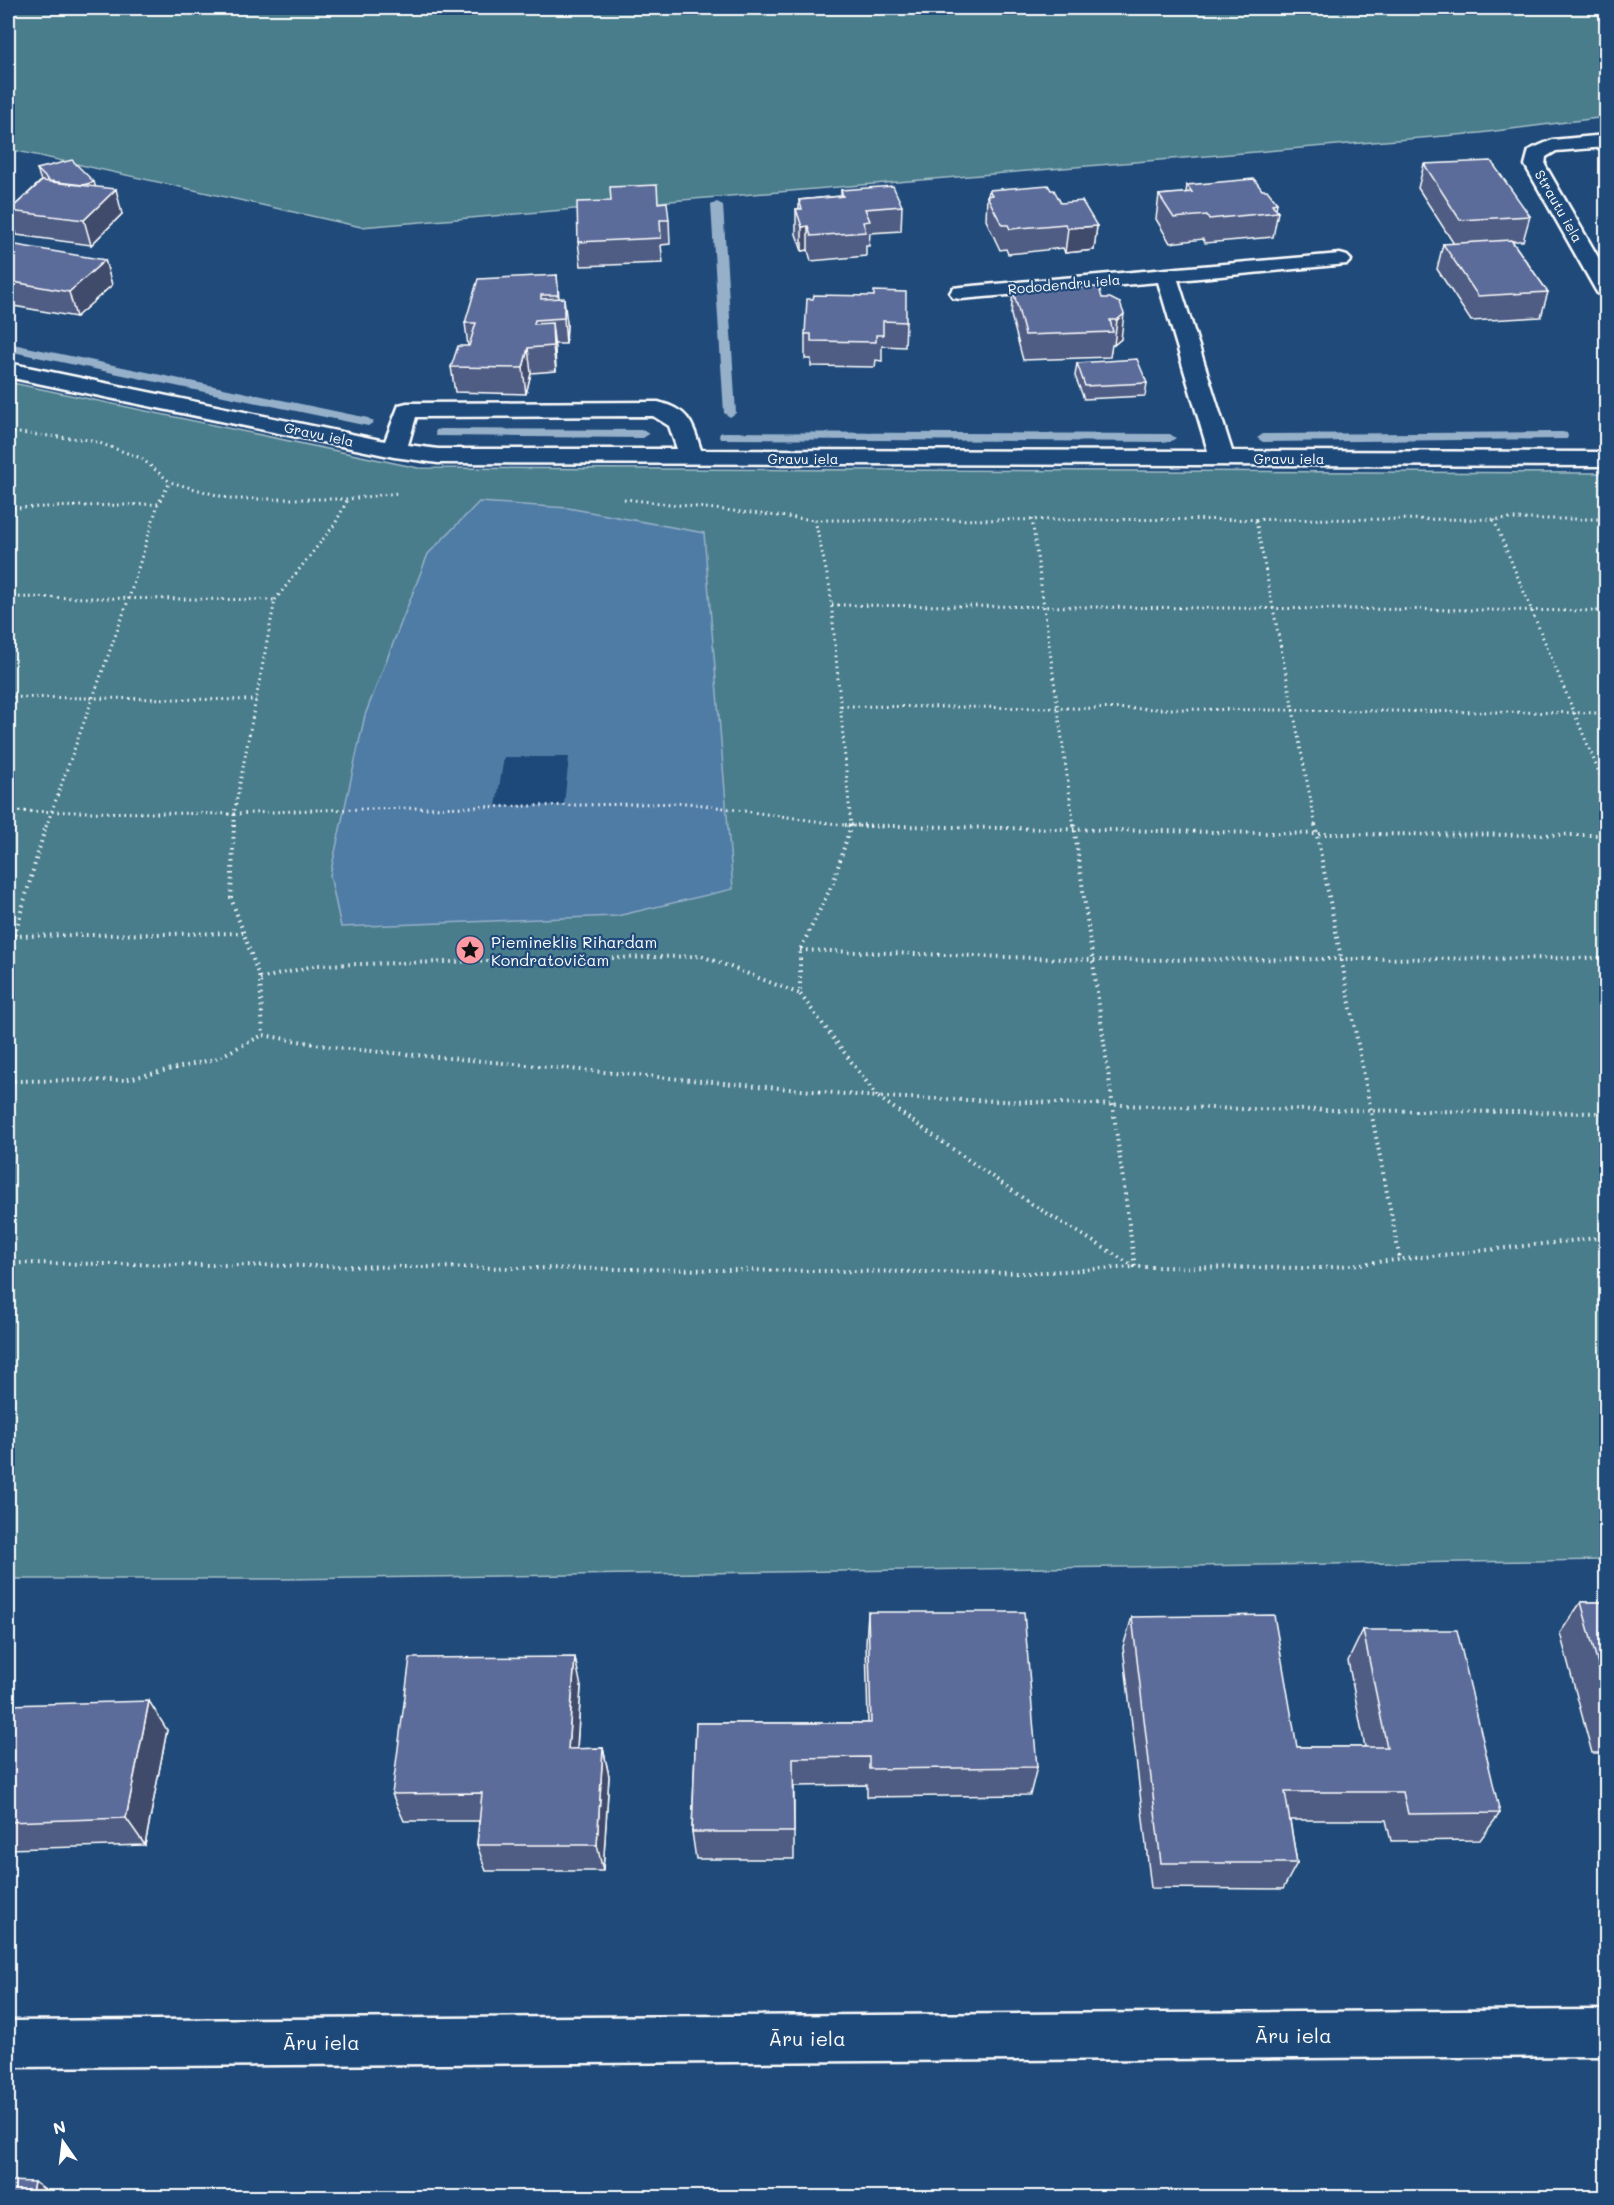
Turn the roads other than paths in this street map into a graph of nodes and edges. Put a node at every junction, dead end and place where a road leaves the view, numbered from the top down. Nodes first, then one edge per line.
1 (1606, 141) edge
2 (1340, 260) dead end
3 (1166, 275) junction
4 (1606, 289) edge
5 (961, 293) dead end
6 (8, 370) edge
7 (394, 450) junction
8 (691, 457) junction
9 (1222, 458) junction
10 (1606, 459) edge
11 (1606, 2033) edge
12 (8, 2044) edge

1 - 4 street, Strautu iela
2 - 3 street, Rododendru iela
3 - 5 street, Rododendru iela
3 - 9 street
6 - 7 street, Gravu iela
7 - 8 street, Gravu iela
7 - 8 street
8 - 9 street, Gravu iela
9 - 10 street, Gravu iela
11 - 12 street, Āru iela

